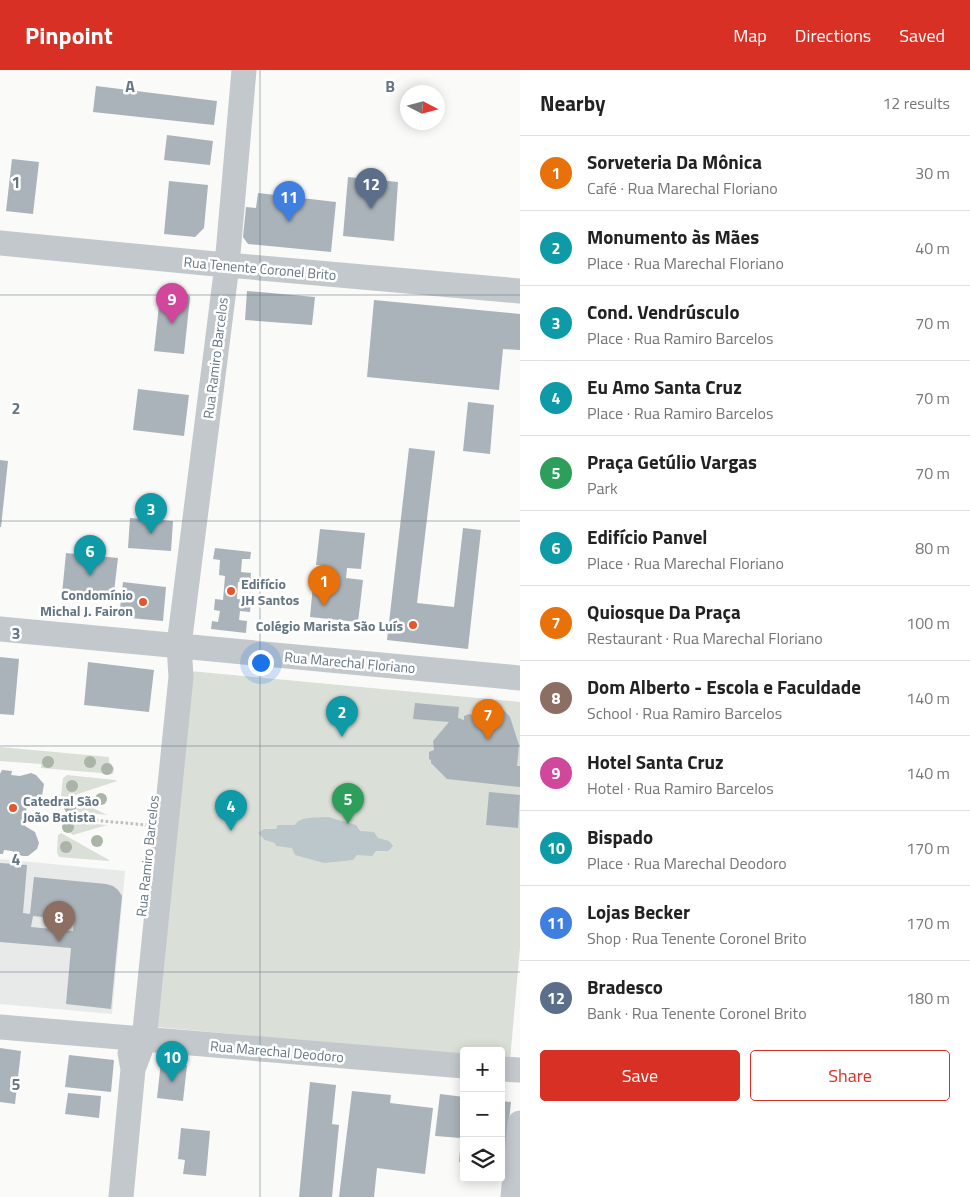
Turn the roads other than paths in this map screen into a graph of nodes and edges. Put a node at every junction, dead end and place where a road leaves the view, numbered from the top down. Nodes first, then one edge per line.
1 (244, 70) edge
2 (0, 243) edge
3 (227, 265) junction
4 (520, 291) edge
5 (0, 629) edge
6 (179, 645) junction
7 (520, 678) edge
8 (0, 1027) edge
9 (136, 1039) junction
10 (460, 1066) edge
11 (505, 1069) edge
12 (520, 1070) edge
13 (519, 1136) edge
14 (121, 1197) edge
15 (512, 1197) edge

1 - 3 street, Rua Ramiro Barcelos
2 - 3 street, Rua Tenente Coronel Brito
3 - 4 street, Rua Tenente Coronel Brito
3 - 6 street, Rua Ramiro Barcelos
5 - 6 street, Rua Marechal Floriano
6 - 7 street, Rua Marechal Floriano
6 - 9 street, Rua Ramiro Barcelos
6 - 9 street, Rua Ramiro Barcelos
8 - 9 street, Rua Marechal Deodoro
9 - 10 street, Rua Marechal Deodoro
9 - 14 street, Rua Ramiro Barcelos
11 - 12 street
13 - 15 street

